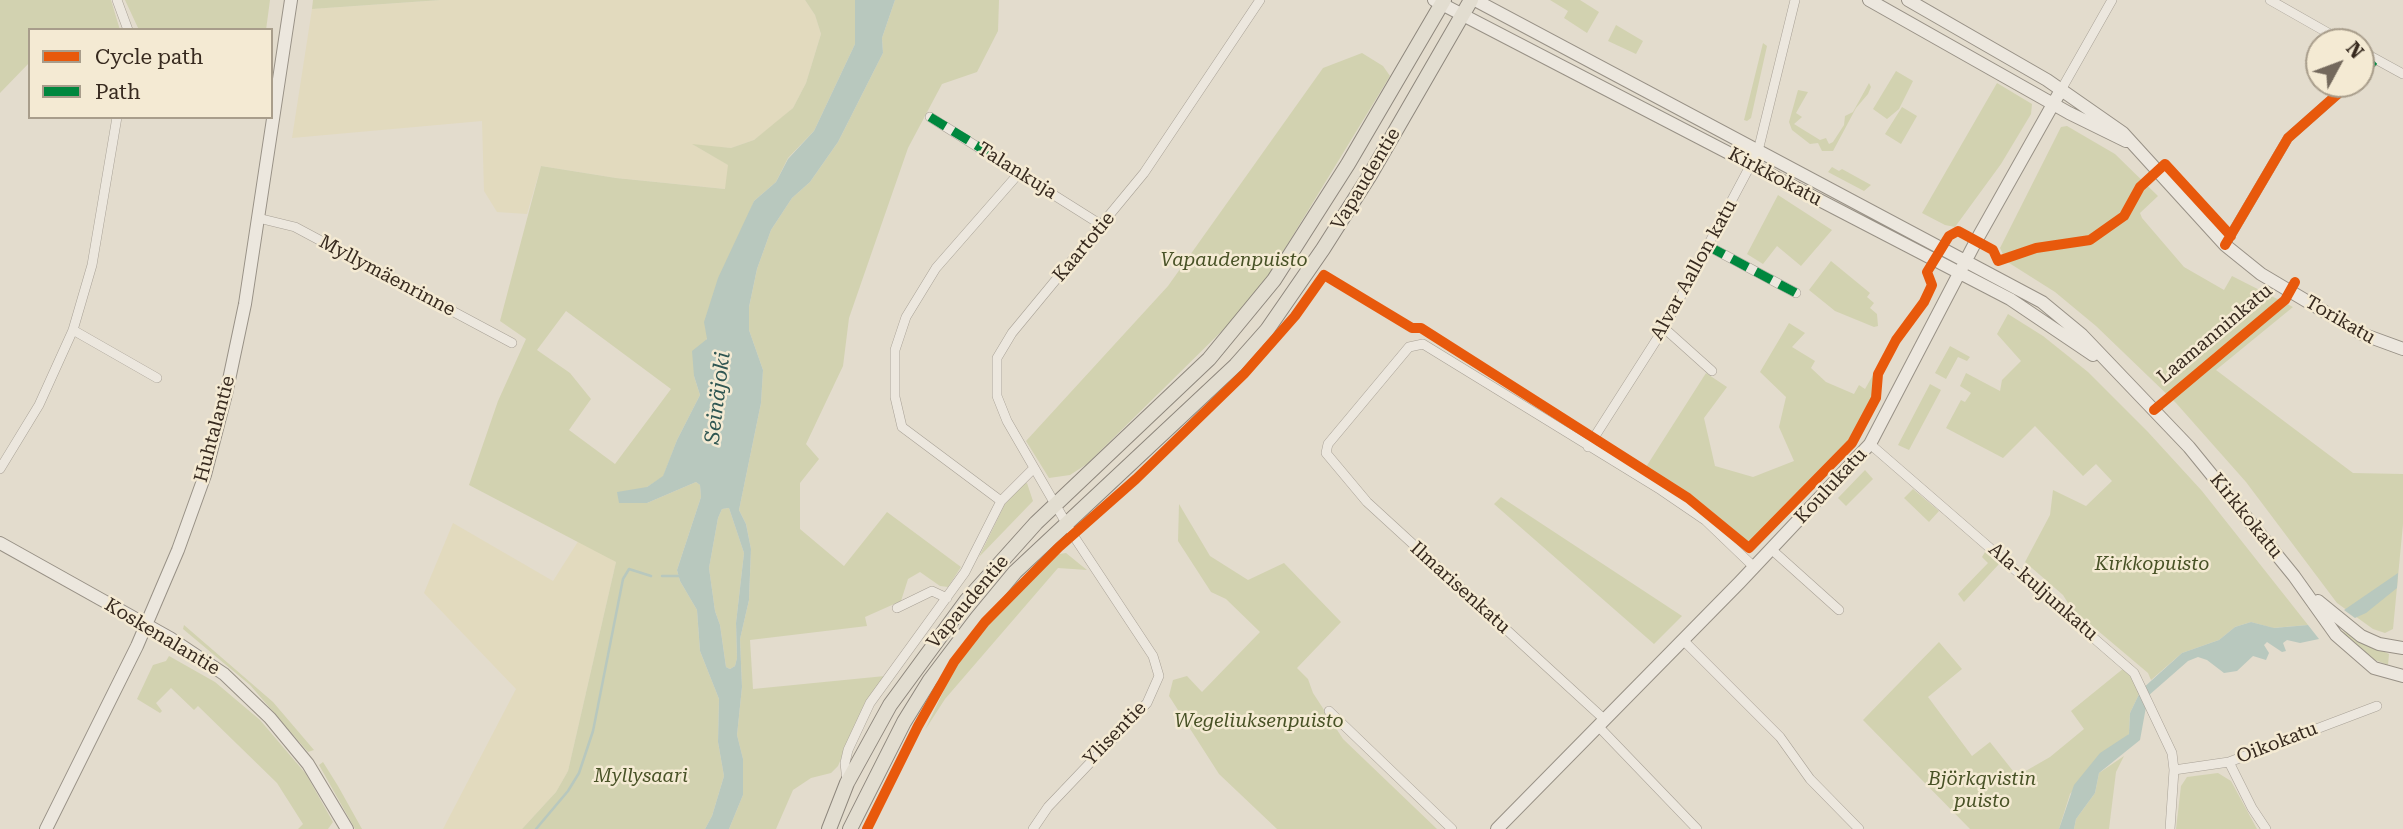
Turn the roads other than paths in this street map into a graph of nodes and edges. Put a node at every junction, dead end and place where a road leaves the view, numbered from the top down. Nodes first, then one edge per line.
1 (117, 0) edge
2 (291, 0) edge
3 (1260, 0) edge
4 (1473, 0) edge
5 (1795, 0) edge
6 (1869, 0) edge
7 (1908, 0) edge
8 (2112, 0) edge
9 (1440, 1) edge
10 (2276, 2) edge
11 (1462, 15) junction
12 (127, 28) edge
13 (2320, 28) edge
14 (2376, 60) edge
15 (276, 64) edge
16 (2403, 74) edge
17 (273, 90) edge
18 (2061, 90) junction
19 (2332, 98) edge
20 (2054, 103) junction
21 (930, 117) dead end
22 (117, 119) edge
23 (270, 119) edge
24 (2128, 141) junction
25 (1758, 151) junction
26 (1752, 164) junction
27 (1020, 172) junction
28 (258, 218) junction
29 (1103, 226) junction
30 (2225, 244) junction
31 (1708, 246) junction
32 (1966, 261) junction
33 (1958, 275) junction
34 (1796, 293) dead end
35 (1664, 328) junction
36 (73, 330) junction
37 (512, 343) dead end
38 (2403, 349) edge
39 (2109, 366) junction
40 (1712, 371) dead end
41 (157, 378) dead end
42 (1870, 444) junction
43 (1588, 447) junction
44 (1034, 468) junction
45 (0, 469) edge
46 (1001, 501) junction
47 (1056, 504) junction
48 (1067, 525) junction
49 (0, 543) edge
50 (1771, 549) junction
51 (1754, 567) junction
52 (2294, 576) junction
53 (947, 598) junction
54 (897, 608) dead end
55 (1839, 610) dead end
56 (146, 625) junction
57 (1682, 640) junction
58 (2403, 648) edge
59 (2403, 676) edge
60 (2377, 706) dead end
61 (1329, 711) dead end
62 (1602, 723) junction
63 (2229, 762) junction
64 (2174, 770) junction
65 (847, 783) junction
66 (46, 829) edge
67 (347, 829) edge
68 (829, 829) edge
69 (850, 829) edge
70 (1033, 829) edge
71 (1452, 829) edge
72 (1497, 829) edge
73 (1696, 829) edge
74 (1859, 829) edge
75 (2170, 829) edge
76 (2266, 829) edge

1 - 12 street
2 - 15 main road, Huhtalantie
3 - 29 street, Kaartotie
4 - 11 main road, Vapaudentie
4 - 25 main road, Kirkkokatu
5 - 25 street, Alvar Aallon katu
6 - 20 main road, Torikatu
7 - 18 main road, Torikatu
8 - 18 street, Koulukatu
9 - 11 main road, Kirkkokatu
9 - 47 main road, Vapaudentie
10 - 13 street
11 - 26 main road, Kirkkokatu
11 - 48 main road, Vapaudentie
14 - 16 street
15 - 17 main road, Huhtalantie
18 - 20 main road, Koulukatu
18 - 24 main road, Torikatu
19 - 30 street
20 - 24 main road, Torikatu
20 - 32 main road, Koulukatu
21 - 27 street, Talankuja
22 - 36 street
23 - 28 main road, Huhtalantie
24 - 30 main road, Torikatu
25 - 26 street, Alvar Aallon katu
25 - 32 main road, Kirkkokatu
26 - 31 street, Alvar Aallon katu
26 - 33 main road, Kirkkokatu
27 - 29 street, Talankuja
27 - 46 street
28 - 37 street, Myllymäenrinne
28 - 56 main road, Huhtalantie
29 - 44 street, Kaartotie
30 - 38 main road, Torikatu
31 - 34 street
31 - 35 street, Alvar Aallon katu
32 - 33 main road, Koulukatu
32 - 39 main road, Kirkkokatu
33 - 39 main road, Kirkkokatu
33 - 42 main road, Koulukatu
35 - 40 street
35 - 43 street, Alvar Aallon katu
36 - 41 street
36 - 45 street
39 - 52 main road, Kirkkokatu
42 - 50 main road, Koulukatu
42 - 64 street, Ala-kuljunkatu
43 - 51 street
43 - 62 street, Ilmarisenkatu
44 - 46 street
44 - 47 street, Kaartotie
46 - 53 street
47 - 48 street, Ylisentie
47 - 65 main road, Vapaudentie
48 - 69 main road, Vapaudentie
48 - 70 street, Ylisentie
49 - 56 main road, Koskenalantie
50 - 51 main road, Koulukatu
50 - 55 street
51 - 57 main road, Koulukatu
52 - 58 main road, Kirkkokatu
52 - 59 main road, Kirkkokatu
53 - 54 street
53 - 65 street
56 - 66 main road, Huhtalantie
56 - 67 main road, Koskenalantie
57 - 62 main road, Koulukatu
57 - 74 street
60 - 63 street, Oikokatu
61 - 71 street
62 - 72 main road, Koulukatu
62 - 73 street, Ilmarisenkatu
63 - 64 street, Oikokatu
63 - 76 street
64 - 75 street, Ala-kuljunkatu
65 - 68 main road, Vapaudentie

